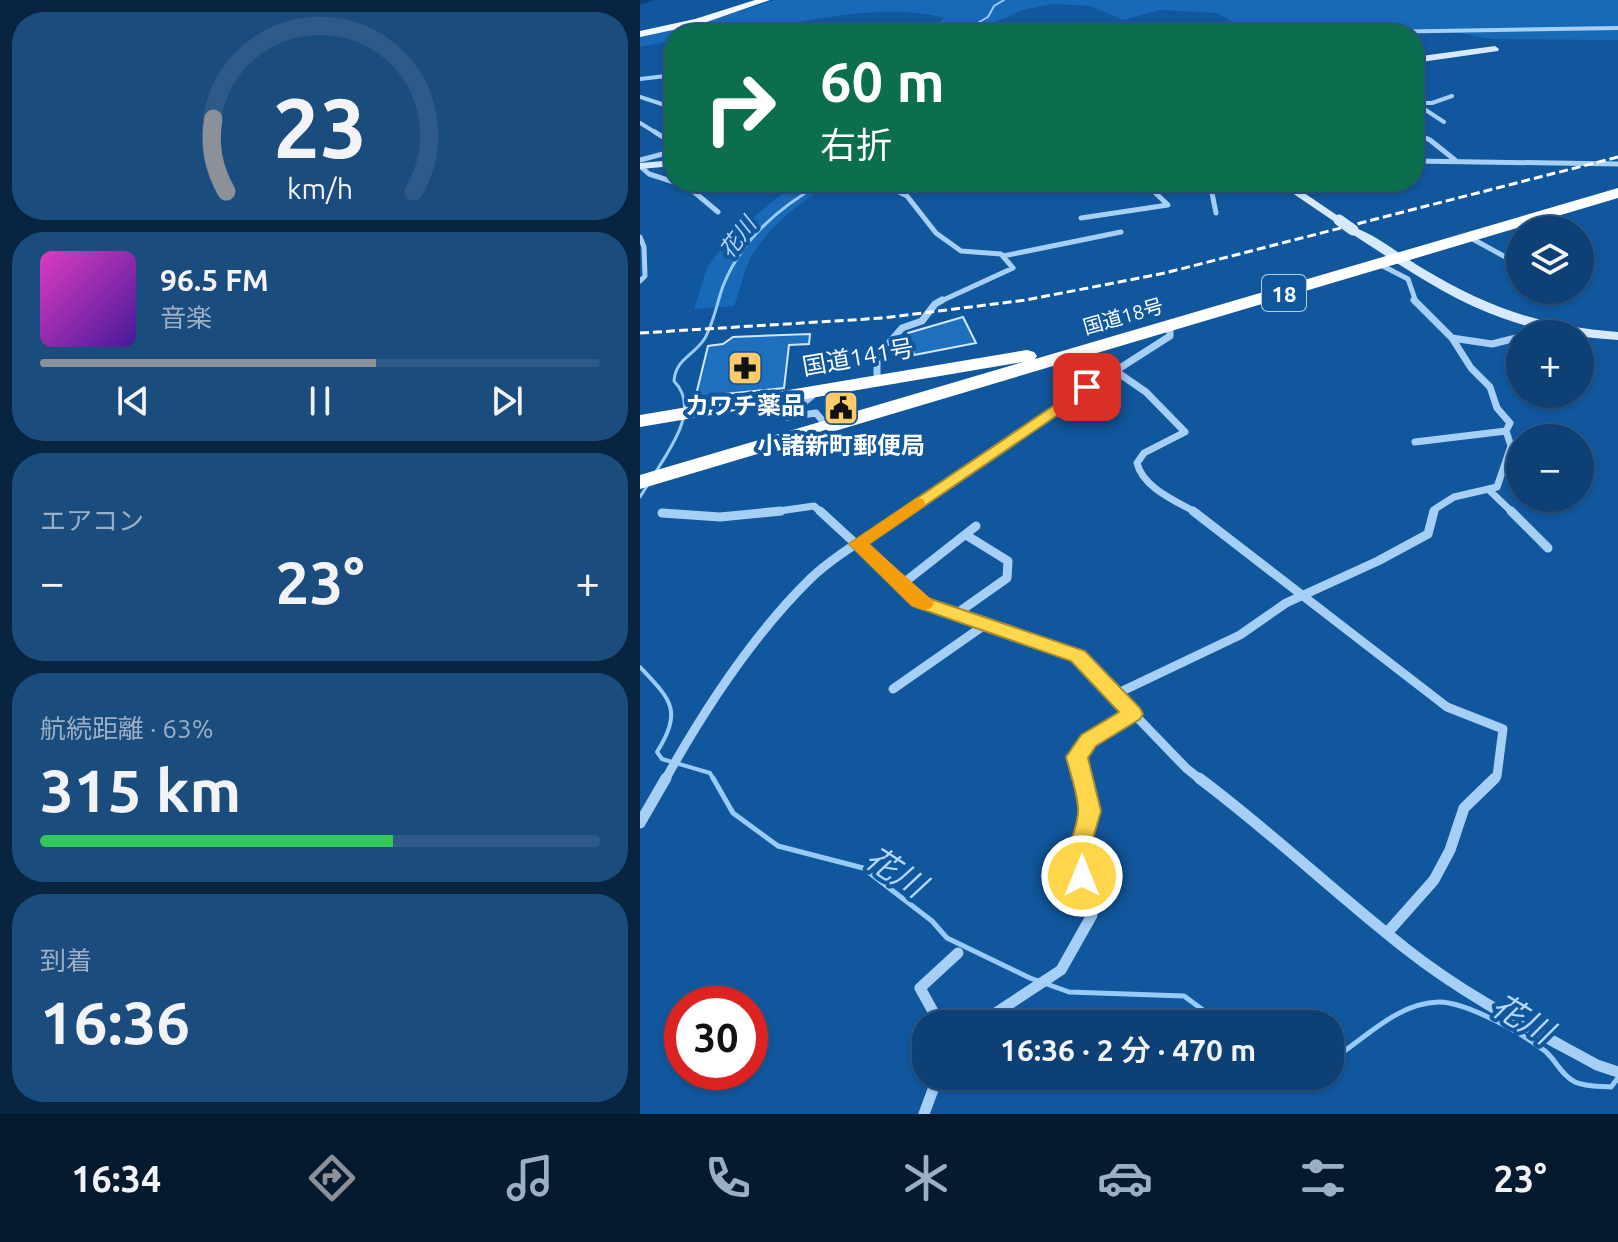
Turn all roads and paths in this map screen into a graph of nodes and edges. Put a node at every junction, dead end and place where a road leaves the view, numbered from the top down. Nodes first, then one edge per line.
1 (765, 0) edge
2 (688, 24) edge
3 (1618, 28) edge
4 (664, 29) edge
5 (1424, 31) edge
6 (640, 34) edge
7 (1495, 49) dead end
8 (1424, 59) edge
9 (664, 76) edge
10 (658, 77) junction
11 (640, 79) edge
12 (664, 79) edge
13 (1452, 96) dead end
14 (640, 97) edge
15 (1424, 103) edge
16 (664, 105) edge
17 (1424, 109) edge
18 (1444, 122) dead end
19 (640, 123) edge
20 (664, 135) edge
21 (1424, 137) edge
22 (664, 155) edge
23 (1455, 160) junction
24 (1424, 161) edge
25 (641, 163) edge
26 (664, 163) edge
27 (1618, 164) edge
28 (664, 179) edge
29 (694, 192) edge
30 (899, 192) edge
31 (1154, 192) edge
32 (1212, 192) edge
33 (1296, 192) edge
34 (1613, 197) edge
35 (718, 212) dead end
36 (1216, 213) dead end
37 (1081, 218) dead end
38 (1121, 232) dead end
39 (640, 237) edge
40 (1469, 237) junction
41 (1003, 256) junction
42 (1506, 257) edge
43 (1388, 261) junction
44 (640, 281) edge
45 (1508, 320) edge
46 (1170, 327) junction
47 (1594, 334) edge
48 (1618, 336) edge
49 (1452, 338) junction
50 (1506, 340) edge
51 (1022, 364) junction
52 (1114, 370) junction
53 (877, 380) junction
54 (818, 390) junction
55 (640, 421) edge
56 (1510, 424) edge
57 (828, 428) junction
58 (1506, 431) edge
59 (1415, 442) dead end
60 (1506, 461) edge
61 (640, 482) edge
62 (1489, 490) junction
63 (662, 513) dead end
64 (976, 526) dead end
65 (966, 535) junction
66 (858, 544) junction
67 (1548, 548) dead end
68 (901, 585) junction
69 (1303, 594) junction
70 (956, 614) junction
71 (986, 624) junction
72 (893, 689) dead end
73 (1116, 694) junction
74 (1132, 714) junction
75 (640, 823) edge
76 (1387, 933) junction
77 (958, 953) dead end
78 (932, 1010) edge
79 (1000, 1010) edge
80 (1618, 1072) edge
81 (933, 1090) edge
82 (924, 1114) edge

1 - 2 main road
3 - 5 street
4 - 6 main road
7 - 8 street
9 - 10 street
10 - 11 street
10 - 12 street
13 - 15 street
14 - 16 street
17 - 18 street
19 - 20 street
21 - 23 street
22 - 25 street
23 - 24 street
23 - 27 street
25 - 26 street
25 - 28 street
29 - 35 street
30 - 41 street
31 - 37 street
32 - 36 street
33 - 43 street, bridge
34 - 40 highway, 国道18号 / 18
38 - 41 street
39 - 44 street
40 - 42 street
40 - 43 highway, 国道18号 / 18
41 - 53 street
43 - 45 street
43 - 46 highway, 国道18号 / 18
43 - 49 street
46 - 51 highway, 国道18号 / 18
46 - 52 street
47 - 48 street
49 - 50 street
49 - 56 street
51 - 53 highway, 国道141号
51 - 57 highway, 国道18号 / 18
52 - 66 street
52 - 69 street
53 - 54 highway, 国道141号
54 - 55 highway, 国道141号
54 - 57 street
57 - 61 highway, 国道18号 / 18
58 - 59 street
60 - 62 street
62 - 67 street
62 - 69 street
63 - 66 street
64 - 65 street
65 - 68 street
65 - 70 street
66 - 68 street
66 - 75 street
68 - 70 street
69 - 73 street
69 - 76 street
70 - 71 street
71 - 72 street
71 - 73 street
73 - 74 street
74 - 76 street
74 - 79 street
76 - 80 street
77 - 78 street
81 - 82 street

